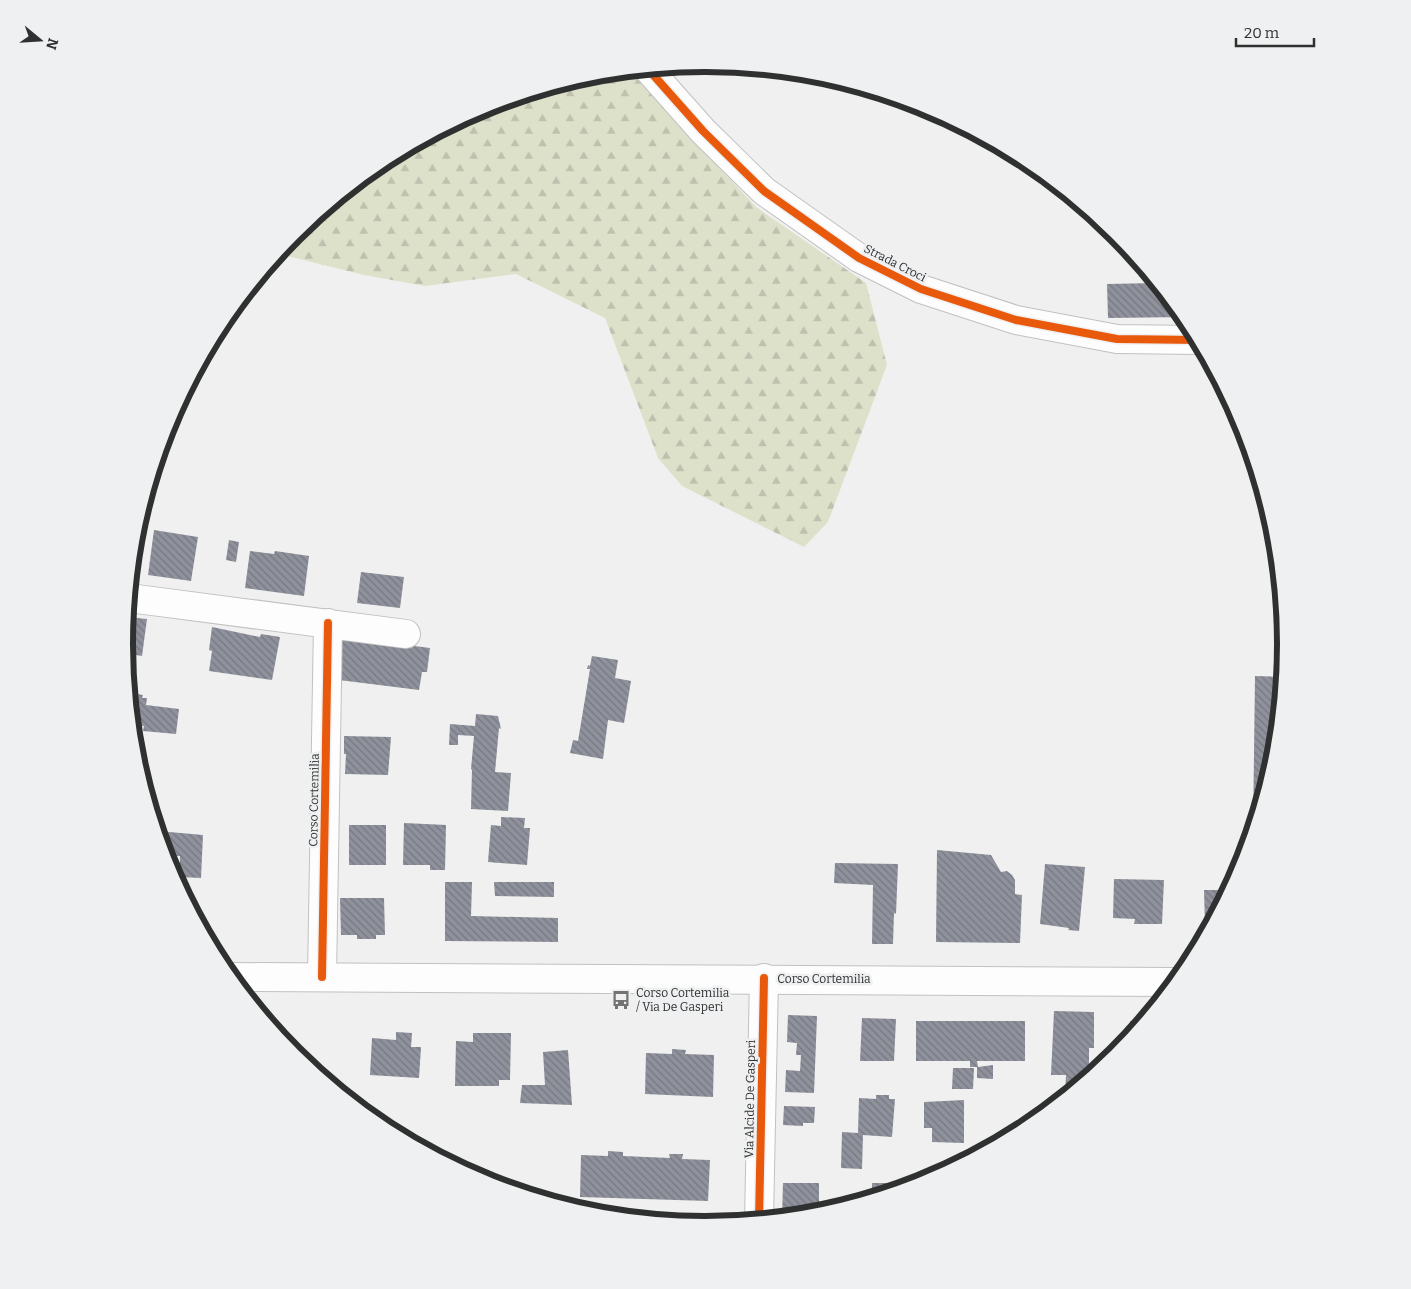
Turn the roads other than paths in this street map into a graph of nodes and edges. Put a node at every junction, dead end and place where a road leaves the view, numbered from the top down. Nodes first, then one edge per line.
1 (653, 75) edge
2 (1189, 340) edge
3 (136, 599) edge
4 (328, 623) junction
5 (406, 634) dead end
6 (322, 976) junction
7 (241, 977) edge
8 (764, 978) junction
9 (1164, 986) edge
10 (759, 1214) edge

1 - 2 street, Strada Croci
3 - 4 street
4 - 5 street
4 - 6 street, Corso Cortemilia
6 - 7 street, Corso Cortemilia
6 - 8 street, Corso Cortemilia
8 - 9 street, Corso Cortemilia
8 - 10 street, Via Alcide De Gasperi

